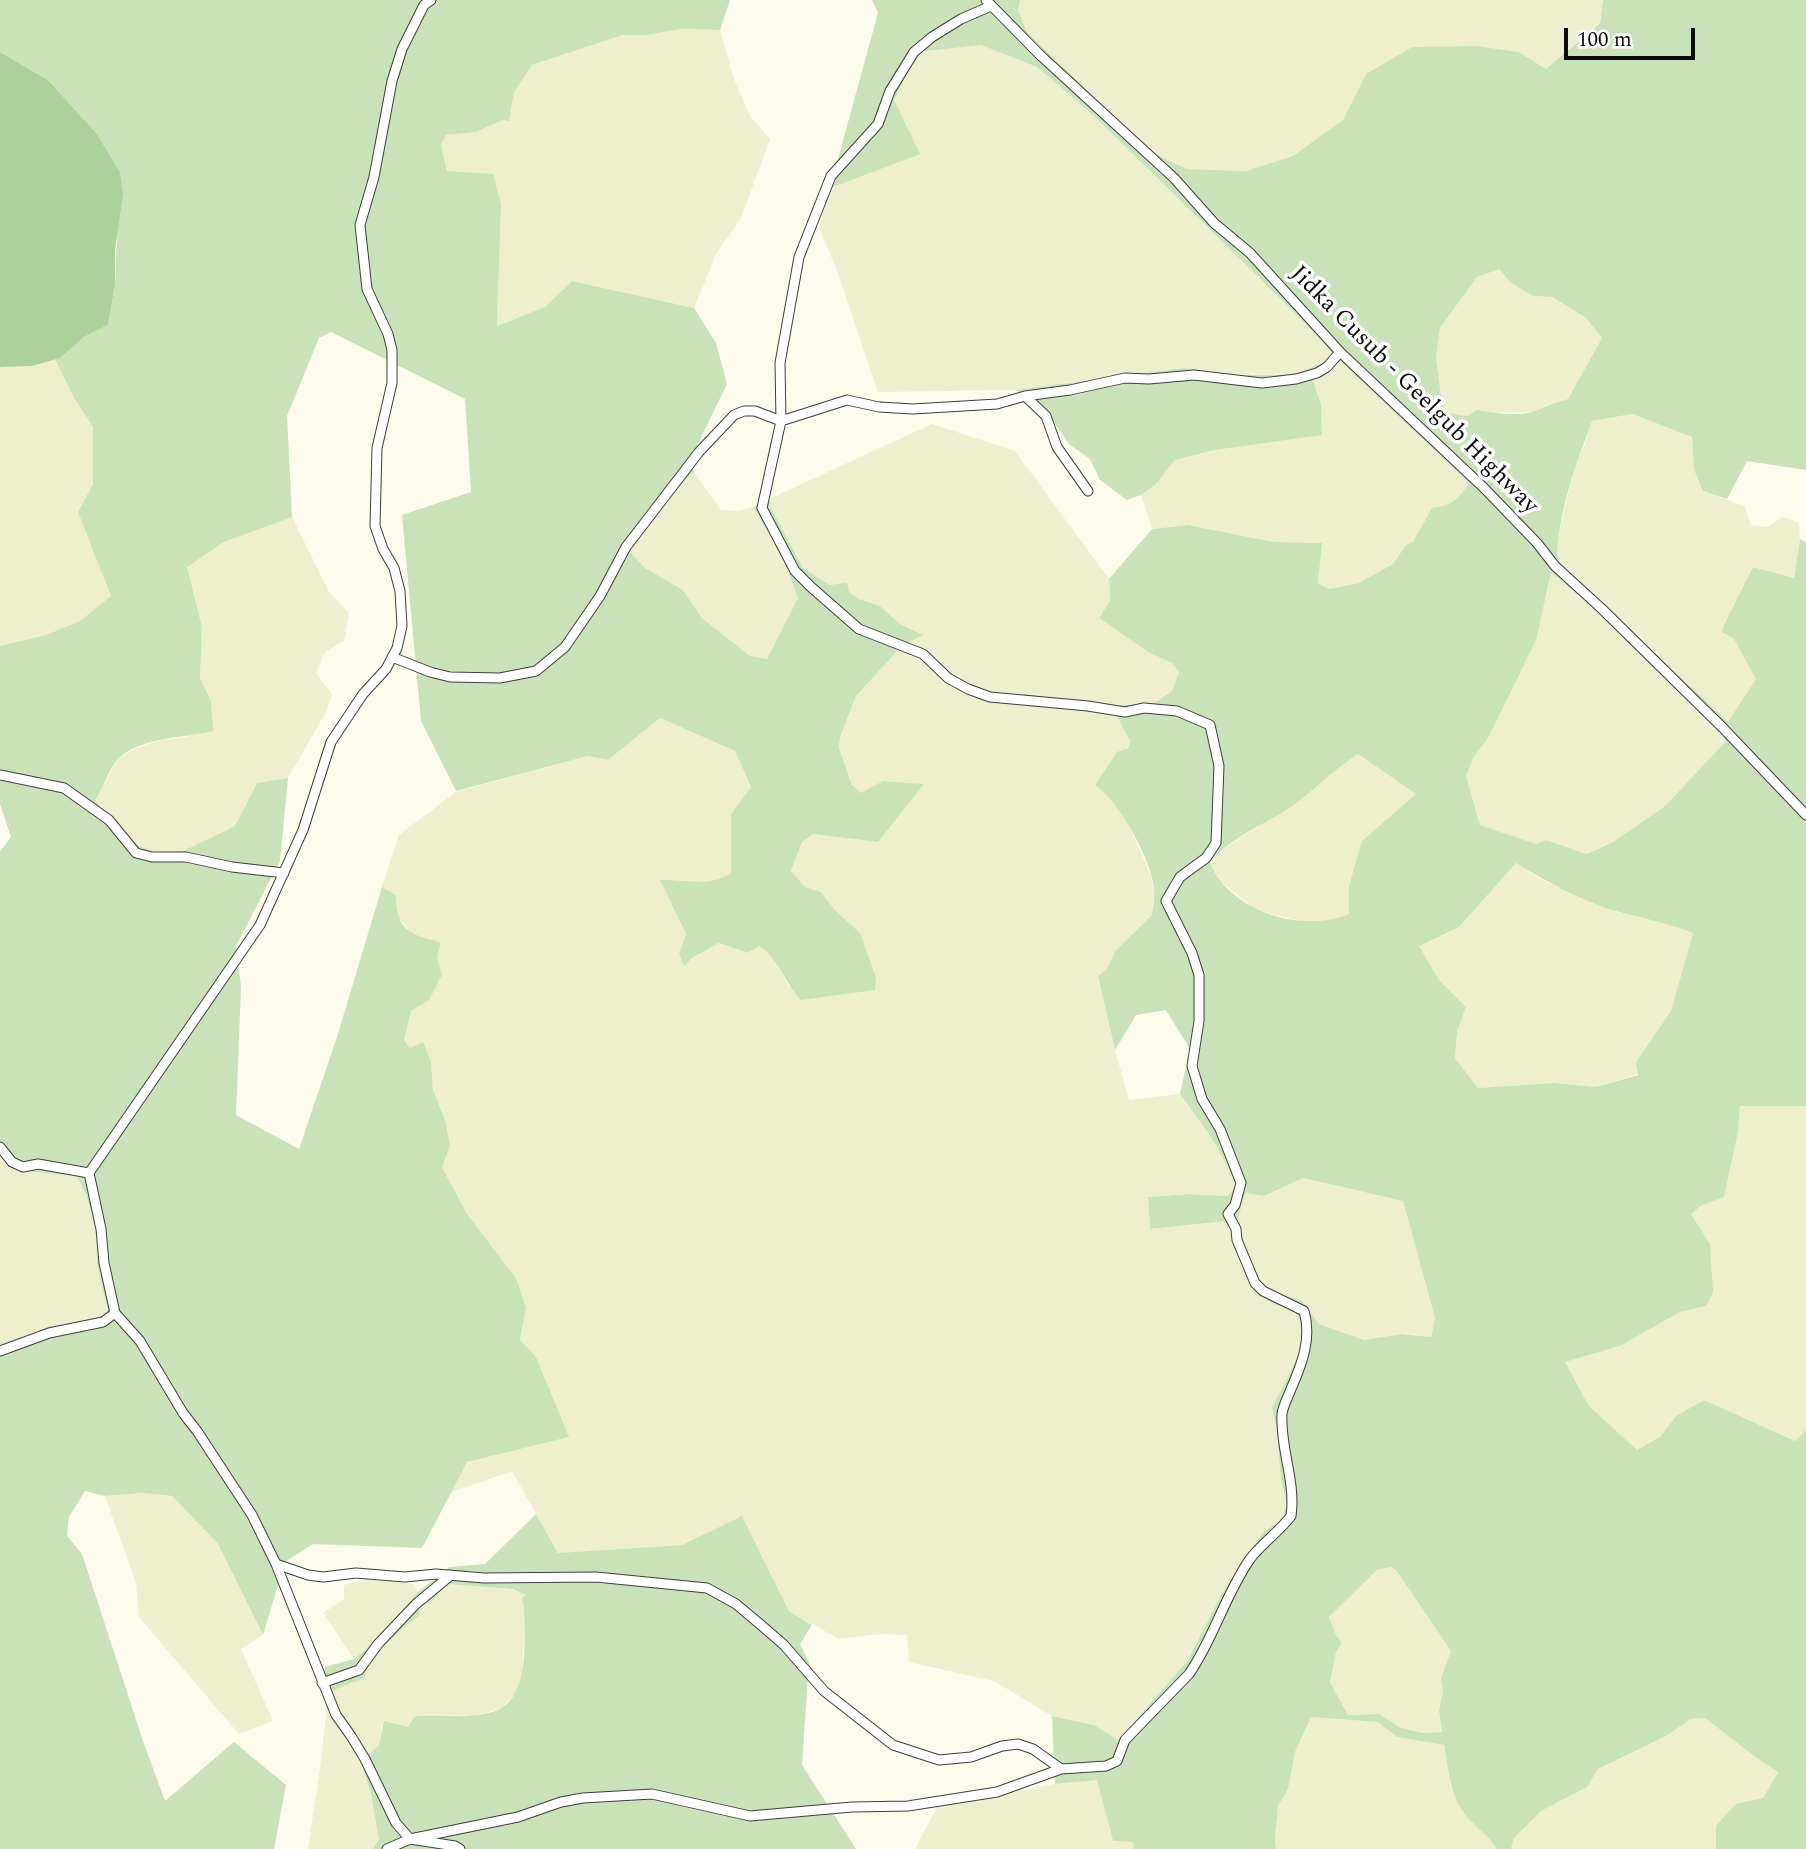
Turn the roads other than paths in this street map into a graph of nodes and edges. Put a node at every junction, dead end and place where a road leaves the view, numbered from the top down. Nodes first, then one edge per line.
1 (431, 0) edge
2 (989, 3) edge
3 (1340, 352) junction
4 (1025, 396) junction
5 (781, 421) junction
6 (1088, 491) dead end
7 (392, 657) junction
8 (0, 775) edge
9 (1806, 815) edge
10 (284, 873) junction
11 (0, 1147) edge
12 (89, 1173) junction
13 (115, 1313) junction
14 (0, 1351) edge
15 (276, 1564) junction
16 (451, 1575) junction
17 (322, 1683) junction
18 (1061, 1769) junction
19 (411, 1844) edge
20 (387, 1849) edge
21 (460, 1849) edge

1 - 7 street
2 - 3 street, Jidka Cusub - Geelgub Highway
2 - 5 street
3 - 4 street
3 - 9 street, Jidka Cusub - Geelgub Highway
4 - 5 street
4 - 6 street
5 - 7 street
5 - 18 street
7 - 10 street
8 - 10 street
10 - 12 street
11 - 12 street
12 - 13 street
13 - 14 street
13 - 15 street
15 - 16 street
15 - 17 street
16 - 17 street
16 - 18 street
17 - 19 street
18 - 19 street
19 - 20 street
19 - 21 street

